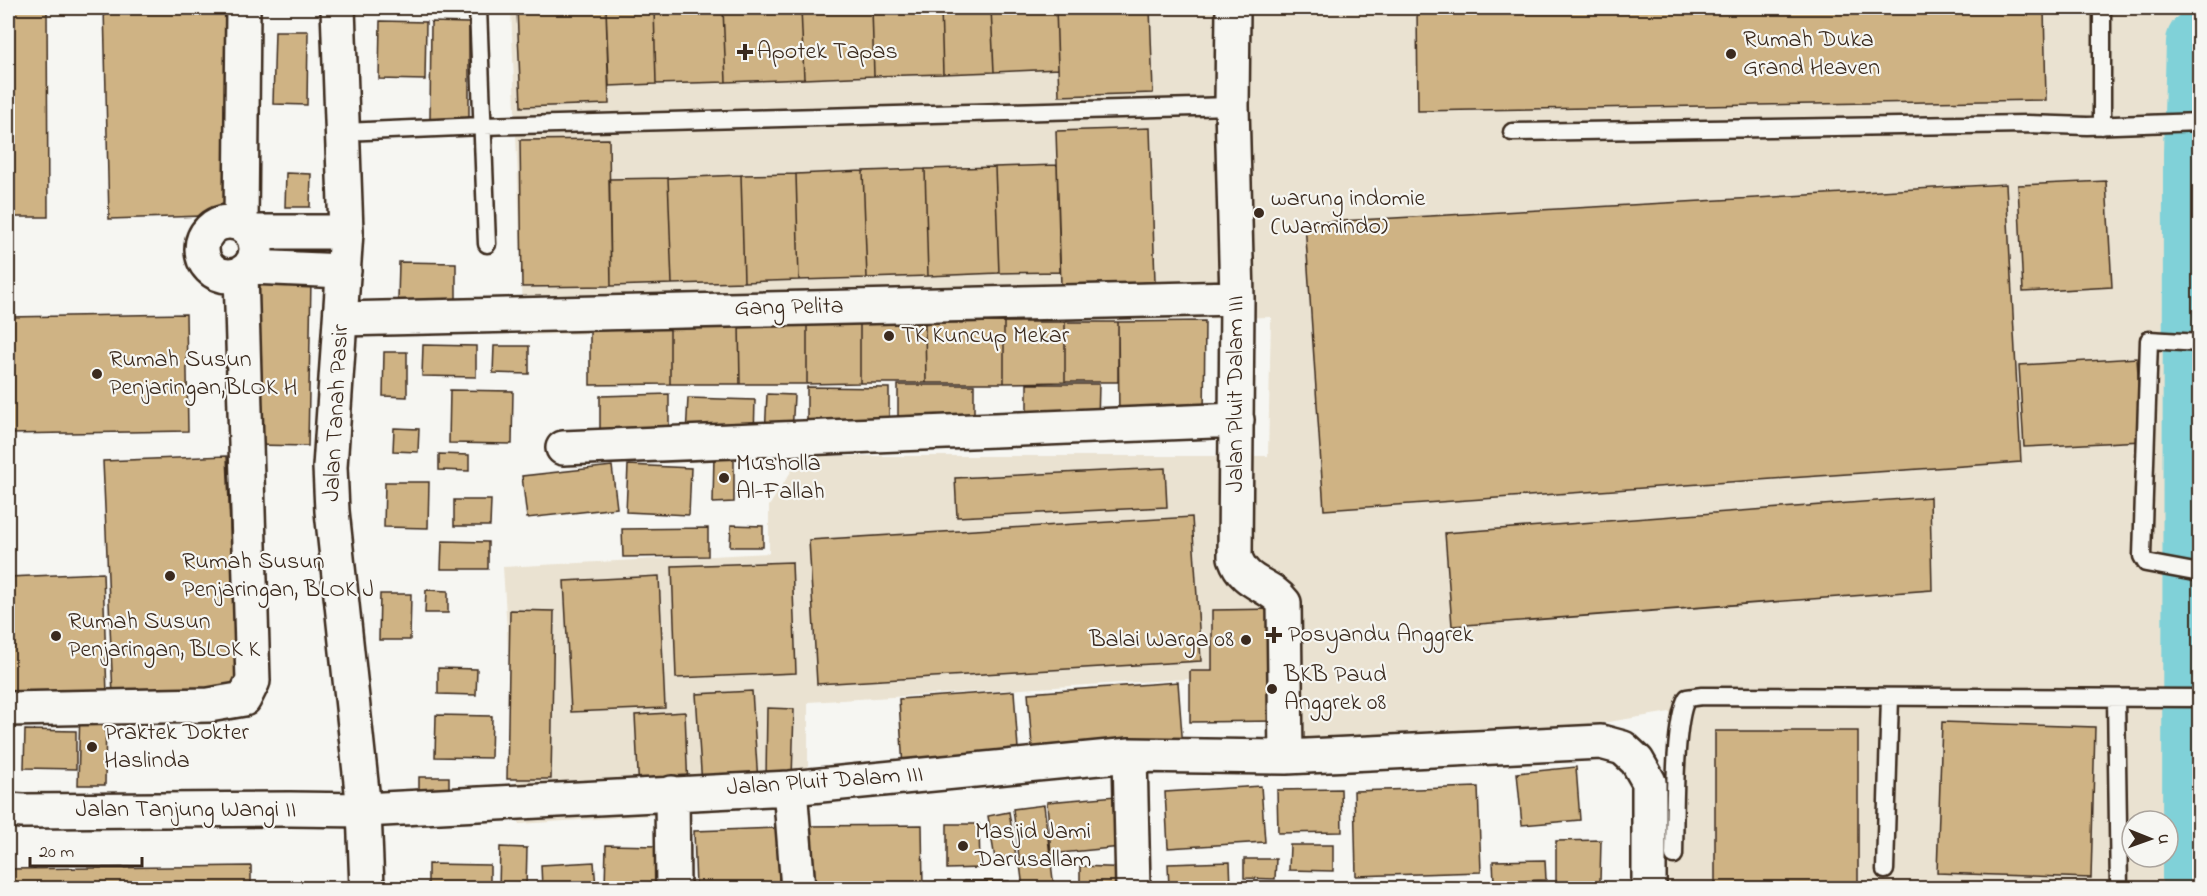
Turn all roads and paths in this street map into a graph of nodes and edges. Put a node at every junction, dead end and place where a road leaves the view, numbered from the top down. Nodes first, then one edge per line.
1 (243, 8) edge
2 (338, 8) edge
3 (478, 8) edge
4 (1233, 8) edge
5 (2102, 8) edge
6 (1232, 106) junction
7 (2199, 122) edge
8 (483, 126) junction
9 (2102, 126) junction
10 (343, 132) junction
11 (1512, 132) dead end
12 (246, 228) junction
13 (346, 232) junction
14 (487, 244) dead end
15 (246, 270) junction
16 (344, 271) junction
17 (1237, 298) junction
18 (341, 319) junction
19 (2199, 343) edge
20 (1237, 420) junction
21 (563, 448) dead end
22 (2199, 573) edge
23 (1890, 697) junction
24 (2116, 698) junction
25 (2199, 698) edge
26 (8, 709) edge
27 (1130, 755) junction
28 (1286, 757) junction
29 (790, 788) junction
30 (672, 793) junction
31 (8, 810) edge
32 (364, 810) junction
33 (1674, 855) dead end
34 (1885, 870) dead end
35 (367, 888) edge
36 (673, 888) edge
37 (798, 888) edge
38 (1133, 888) edge
39 (1649, 888) edge
40 (2119, 888) edge

1 - 12 street
2 - 10 street, Jalan Tanah Pasir
3 - 8 lane
4 - 6 street, Jalan Pluit Dalam III
5 - 9 lane
6 - 8 lane
6 - 17 street, Jalan Pluit Dalam III
7 - 9 lane
8 - 10 lane
8 - 14 lane
9 - 11 lane
10 - 13 street, Jalan Tanah Pasir
12 - 13 street
12 - 15 street
12 - 15 street
13 - 16 street, Jalan Tanah Pasir
15 - 16 street
15 - 26 street
16 - 18 street, Jalan Tanah Pasir
17 - 18 street, Gang Pelita
17 - 20 street, Jalan Pluit Dalam III
18 - 32 street, Jalan Tanah Pasir
19 - 22 lane
20 - 21 street
20 - 28 street, Jalan Pluit Dalam III
23 - 24 lane
23 - 33 lane
23 - 34 lane
24 - 25 lane
24 - 40 lane
27 - 28 street, Jalan Pluit Dalam III
27 - 29 street, Jalan Pluit Dalam III
27 - 38 street
28 - 39 street, Jalan Pluit Dalam III
29 - 30 street, Jalan Pluit Dalam III
29 - 37 street
30 - 32 street, Jalan Pluit Dalam III
30 - 36 street
31 - 32 street, Jalan Tanjung Wangi II
32 - 35 street, Jalan Tanah Pasir

